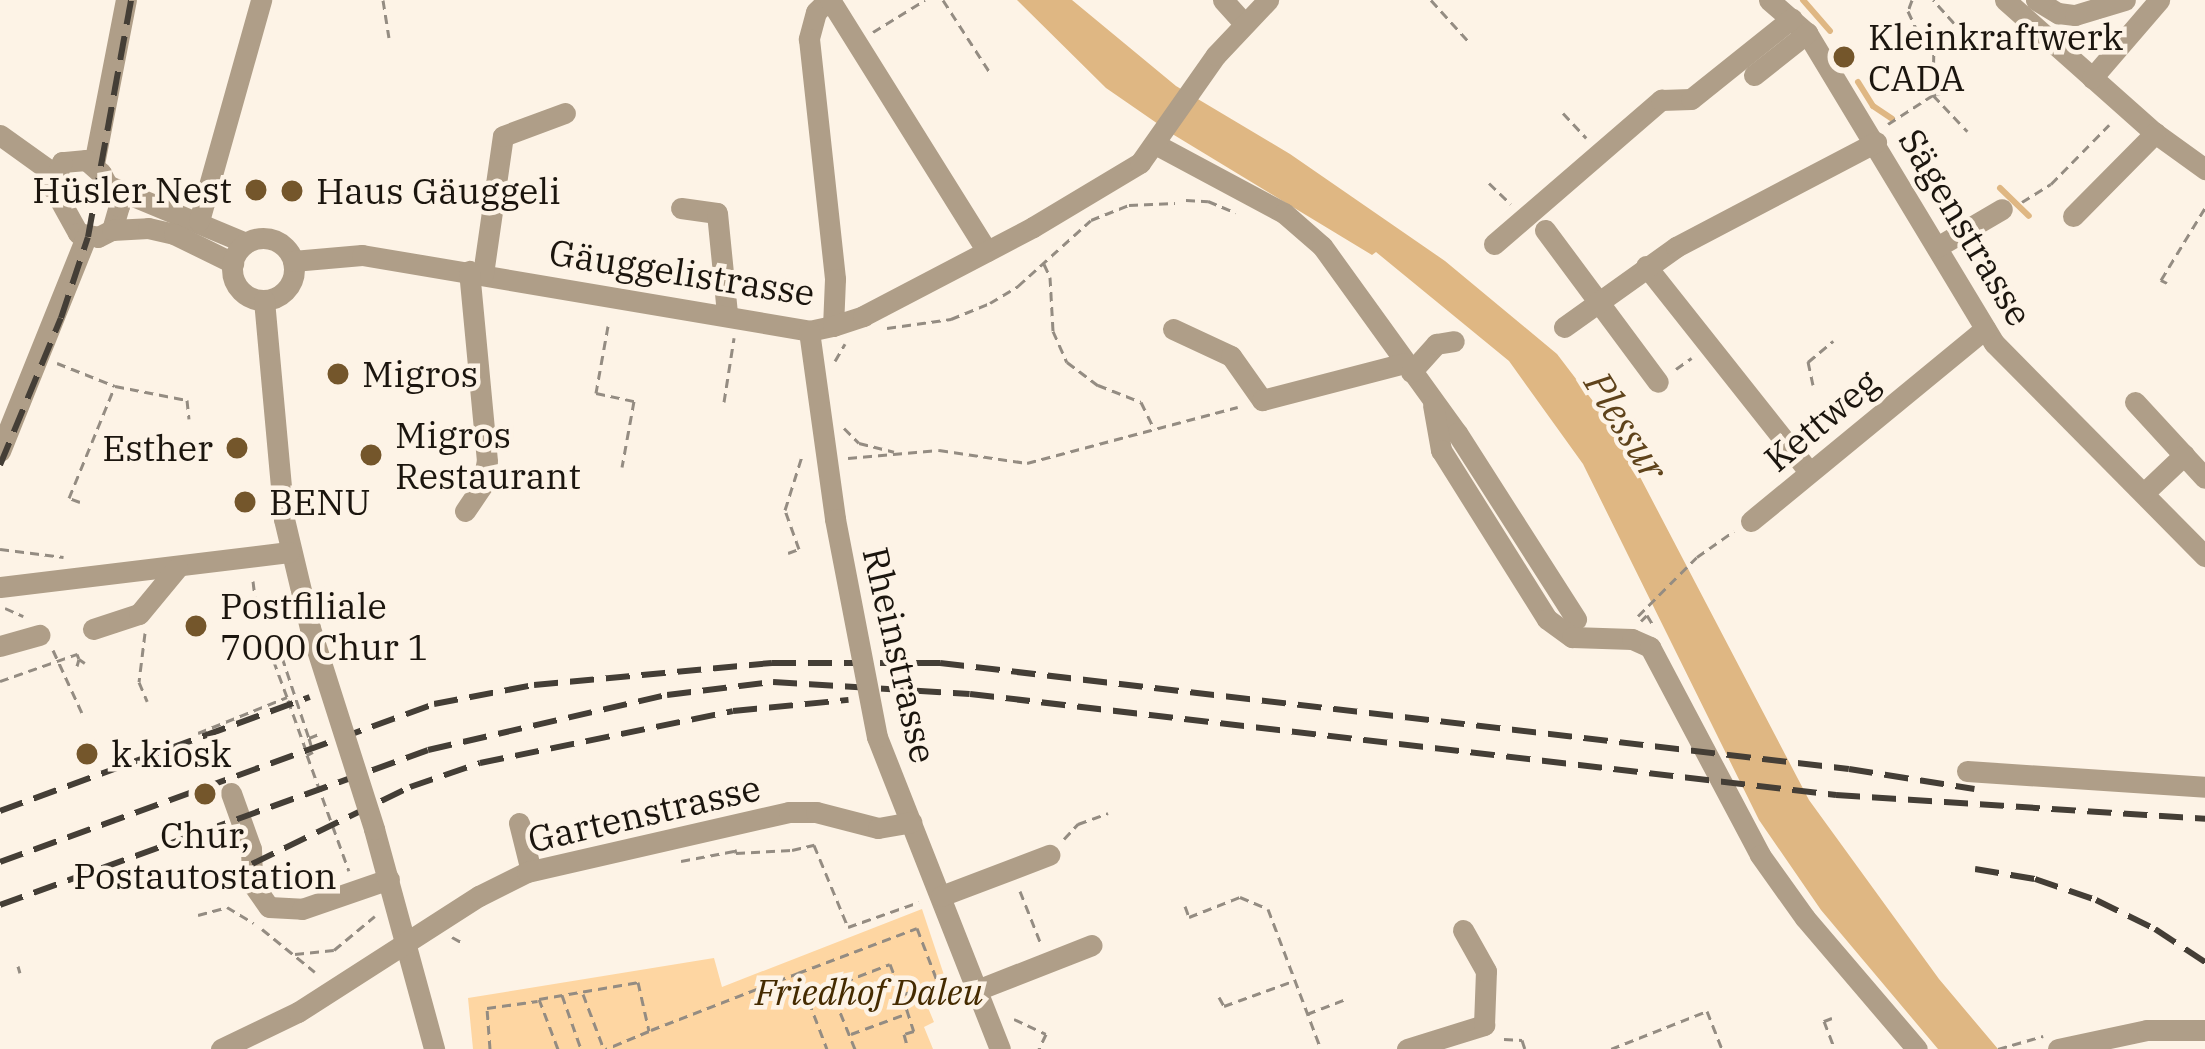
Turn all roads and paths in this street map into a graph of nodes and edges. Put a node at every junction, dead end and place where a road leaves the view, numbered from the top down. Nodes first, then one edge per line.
1 (126, 0) edge
2 (261, 0) edge
3 (383, 0) edge
4 (829, 0) edge
5 (925, 0) edge
6 (943, 0) edge
7 (1222, 0) edge
8 (1268, 0) edge
9 (1431, 0) edge
10 (1769, 0) edge
11 (1912, 0) edge
12 (1933, 0) edge
13 (2006, 0) edge
14 (2036, 0) edge
15 (2125, 0) edge
16 (2159, 0) edge
17 (1243, 22) junction
18 (1800, 25) junction
19 (975, 29) dead end
20 (966, 35) junction
21 (389, 38) dead end
22 (1934, 40) junction
23 (1468, 41) dead end
24 (857, 43) junction
25 (989, 70) dead end
26 (1754, 75) dead end
27 (2092, 78) junction
28 (1963, 87) dead end
29 (1933, 95) junction
30 (565, 113) dead end
31 (1562, 113) dead end
32 (2114, 119) dead end
33 (1967, 131) dead end
34 (2156, 133) junction
35 (0, 135) edge
36 (1874, 139) junction
37 (1160, 140) junction
38 (1600, 153) junction
39 (94, 164) junction
40 (2205, 169) edge
41 (53, 173) junction
42 (1489, 182) dead end
43 (109, 186) junction
44 (1186, 200) dead end
45 (1174, 203) dead end
46 (2011, 206) joint
47 (681, 208) dead end
48 (2205, 208) edge
49 (1242, 216) dead end
50 (2073, 216) dead end
51 (1525, 218) junction
52 (199, 221) junction
53 (112, 230) junction
54 (1545, 230) dead end
55 (86, 237) junction
56 (246, 243) junction
57 (1494, 244) dead end
58 (1936, 247) junction
59 (986, 251) junction
60 (293, 262) junction
61 (233, 263) junction
62 (1043, 263) junction
63 (1646, 266) junction
64 (476, 273) junction
65 (2168, 283) dead end
66 (264, 300) junction
67 (1597, 303) junction
68 (731, 321) junction
69 (608, 326) dead end
70 (1564, 328) dead end
71 (877, 329) dead end
72 (1173, 329) dead end
73 (1984, 329) junction
74 (809, 332) junction
75 (842, 332) junction
76 (1454, 341) dead end
77 (1833, 341) dead end
78 (40, 356) junction
79 (1408, 367) junction
80 (830, 374) dead end
81 (1658, 382) dead end
82 (1813, 385) dead end
83 (115, 386) junction
84 (1262, 400) junction
85 (2135, 401) dead end
86 (724, 402) dead end
87 (1433, 405) junction
88 (189, 418) dead end
89 (843, 427) dead end
90 (1154, 430) junction
91 (805, 448) dead end
92 (0, 451) edge
93 (894, 452) junction
94 (487, 453) junction
95 (2184, 454) junction
96 (838, 460) dead end
97 (622, 467) dead end
98 (465, 471) dead end
99 (1809, 472) junction
100 (2205, 478) edge
101 (2145, 492) junction
102 (80, 502) dead end
103 (465, 511) dead end
104 (1751, 521) joint
105 (0, 549) edge
106 (289, 552) junction
107 (788, 554) dead end
108 (72, 556) dead end
109 (2205, 556) edge
110 (177, 568) junction
111 (251, 576) dead end
112 (0, 587) edge
113 (139, 614) junction
114 (257, 614) dead end
115 (1576, 619) dead end
116 (1634, 619) dead end
117 (92, 629) dead end
118 (39, 634) dead end
119 (0, 646) edge
120 (270, 651) dead end
121 (79, 659) junction
122 (62, 660) junction
123 (274, 660) junction
124 (86, 663) dead end
125 (77, 666) dead end
126 (0, 681) edge
127 (287, 697) junction
128 (147, 701) dead end
129 (82, 713) dead end
130 (198, 733) dead end
131 (320, 734) dead end
132 (309, 738) junction
133 (307, 754) junction
134 (1967, 771) dead end
135 (2205, 787) edge
136 (231, 794) dead end
137 (1108, 813) dead end
138 (610, 818) dead end
139 (911, 822) junction
140 (519, 823) dead end
141 (615, 830) dead end
142 (733, 838) dead end
143 (736, 851) junction
144 (1049, 855) joint
145 (681, 861) dead end
146 (1011, 869) junction
147 (348, 871) dead end
148 (531, 871) junction
149 (389, 879) junction
150 (934, 898) junction
151 (1185, 906) dead end
152 (198, 915) dead end
153 (376, 915) dead end
154 (1462, 929) dead end
155 (408, 944) junction
156 (1092, 945) dead end
157 (296, 953) junction
158 (1048, 962) junction
159 (310, 967) dead end
160 (797, 974) junction
161 (1294, 980) junction
162 (977, 990) junction
163 (582, 992) junction
164 (562, 995) junction
165 (902, 995) junction
166 (1219, 997) dead end
167 (539, 1000) junction
168 (1344, 1000) dead end
169 (908, 1013) junction
170 (1307, 1014) junction
171 (1009, 1017) dead end
172 (1832, 1018) dead end
173 (1484, 1025) junction
174 (2205, 1030) edge
175 (649, 1031) junction
176 (849, 1035) junction
177 (2054, 1042) edge
178 (2006, 1046) edge
179 (1610, 1048) edge
180 (221, 1049) edge
181 (434, 1049) edge
182 (490, 1049) edge
183 (558, 1049) edge
184 (581, 1049) edge
185 (605, 1049) edge
186 (827, 1049) edge
187 (855, 1049) edge
188 (908, 1049) edge
189 (1000, 1049) edge
190 (1039, 1049) edge
191 (1321, 1049) edge
192 (1407, 1049) edge
193 (1526, 1049) edge
194 (1602, 1049) edge
195 (1722, 1049) edge
196 (1835, 1049) edge
197 (1918, 1049) edge
198 (1998, 1049) edge

1 - 39 street
2 - 52 street
3 - 21 path
4 - 24 street
4 - 75 street
5 - 24 path
6 - 20 path
7 - 17 street
8 - 17 street, Gäuggelistrasse
9 - 23 path
10 - 18 street, Sägenstrasse
11 - 22 path
12 - 22 path
13 - 27 street
14 - 15 street
16 - 27 street
17 - 37 street, Gäuggelistrasse
18 - 26 street
18 - 36 street, Sägenstrasse
18 - 38 street
19 - 20 path
20 - 25 path
22 - 29 path
24 - 59 street
27 - 34 street
28 - 29 path
29 - 33 path
29 - 36 path
30 - 64 street
31 - 38 path
32 - 46 path
34 - 40 street
34 - 50 street
35 - 41 street
36 - 58 street, Sägenstrasse
36 - 63 street
37 - 59 street, Gäuggelistrasse
37 - 79 street
38 - 51 street
39 - 41 street
39 - 43 street
41 - 55 street
42 - 51 path
43 - 52 street
43 - 53 street
44 - 49 path
45 - 62 path
46 - 58 street
47 - 68 street
48 - 65 path
51 - 57 street
52 - 56 street
53 - 55 street
53 - 61 street
54 - 67 street
55 - 78 street
56 - 60 street
56 - 61 street
58 - 73 street, Sägenstrasse
59 - 75 street, Gäuggelistrasse
60 - 64 street, Gäuggelistrasse
60 - 66 street
61 - 66 street
62 - 71 path
62 - 90 path
63 - 67 street
63 - 99 street
64 - 68 street, Gäuggelistrasse
64 - 94 street
66 - 106 street
67 - 70 street
67 - 81 street
68 - 74 street, Gäuggelistrasse
68 - 86 path
69 - 97 path
72 - 84 street
73 - 99 street, Kettweg
73 - 101 street, Sägenstrasse
74 - 75 street, Gäuggelistrasse
74 - 139 street, Rheinstrasse, bridge
75 - 80 path
76 - 79 street
77 - 82 path
78 - 83 path
78 - 92 street
79 - 84 street
79 - 87 street
83 - 88 path
83 - 102 path
84 - 90 path
85 - 95 street
87 - 115 street
87 - 197 street
89 - 93 path
90 - 93 path
91 - 107 path
93 - 96 path
94 - 98 street
94 - 103 street
95 - 100 street
95 - 101 street
99 - 104 street, Kettweg
101 - 109 street, Sägenstrasse
104 - 116 path, Kettweg
105 - 108 path
106 - 110 street
106 - 149 street, bridge
110 - 112 street
110 - 113 street
111 - 114 path
113 - 117 street
113 - 128 path
118 - 119 street
120 - 123 path
121 - 122 path
121 - 124 path
121 - 125 path
122 - 126 path
122 - 129 path
123 - 127 path
123 - 132 path
127 - 130 path
127 - 133 path
131 - 132 path
132 - 133 path
133 - 147 path
134 - 135 street
136 - 149 street
137 - 144 path
138 - 141 path
139 - 148 street, Gartenstrasse
139 - 150 street, Rheinstrasse
140 - 148 street
142 - 143 path
143 - 145 path
143 - 150 path
144 - 146 street
146 - 150 street
146 - 158 path
148 - 155 street, Gartenstrasse
149 - 155 street
150 - 162 street, Rheinstrasse
151 - 161 path
152 - 157 path
153 - 157 path
154 - 173 street
155 - 180 street, Gartenstrasse
155 - 181 street
156 - 158 street
157 - 159 path
158 - 162 street
160 - 165 path
160 - 175 path
160 - 186 path
161 - 166 path
161 - 170 path
162 - 189 street, Rheinstrasse
163 - 164 path
163 - 175 path
163 - 185 path
164 - 167 path
164 - 184 path
165 - 169 path
165 - 176 path
167 - 182 path
167 - 183 path
168 - 170 path
169 - 176 path
169 - 188 path
170 - 191 path
171 - 190 path
172 - 196 path
173 - 192 street
173 - 193 path
174 - 177 street
175 - 185 path
176 - 187 path
177 - 178 path
178 - 198 path
179 - 194 path
179 - 195 path

